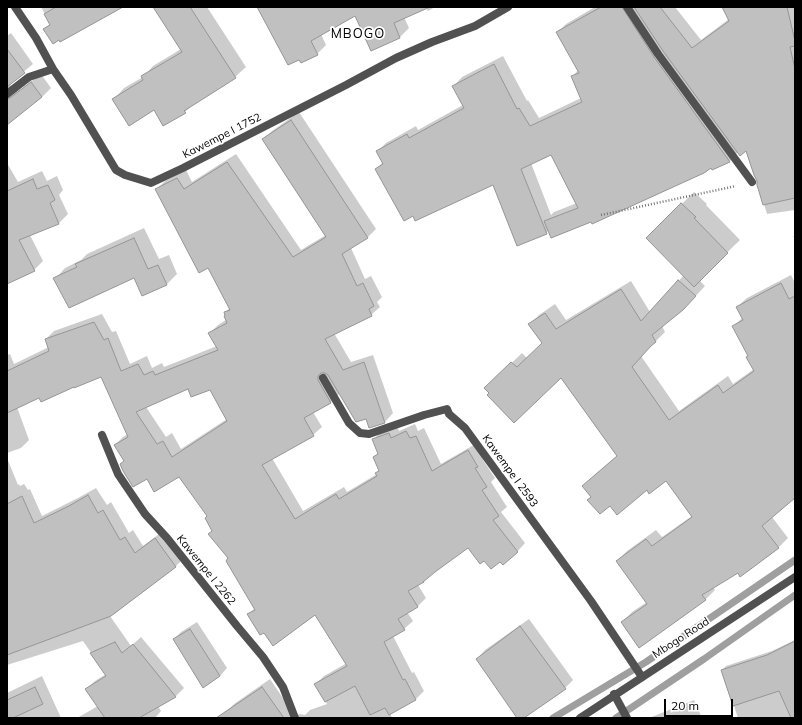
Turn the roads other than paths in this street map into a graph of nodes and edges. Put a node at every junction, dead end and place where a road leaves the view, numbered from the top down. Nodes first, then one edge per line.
1 (15, 7) edge
2 (508, 7) edge
3 (627, 7) edge
4 (53, 69) junction
5 (7, 94) edge
6 (752, 182) road end
7 (324, 378) dead end
8 (102, 434) dead end
9 (795, 577) edge
10 (642, 677) junction
11 (614, 694) junction
12 (295, 718) edge
13 (580, 718) edge
14 (627, 718) edge

1 - 4 street, Kawempe I 1752
2 - 4 street, Kawempe I 1752
3 - 6 street
4 - 5 street
7 - 10 street, Kawempe I 2593
8 - 12 street, Kawempe I 2262
9 - 10 street, Mbogo Road
10 - 11 street, Mbogo Road
11 - 13 street, Mbogo Road
11 - 14 street

